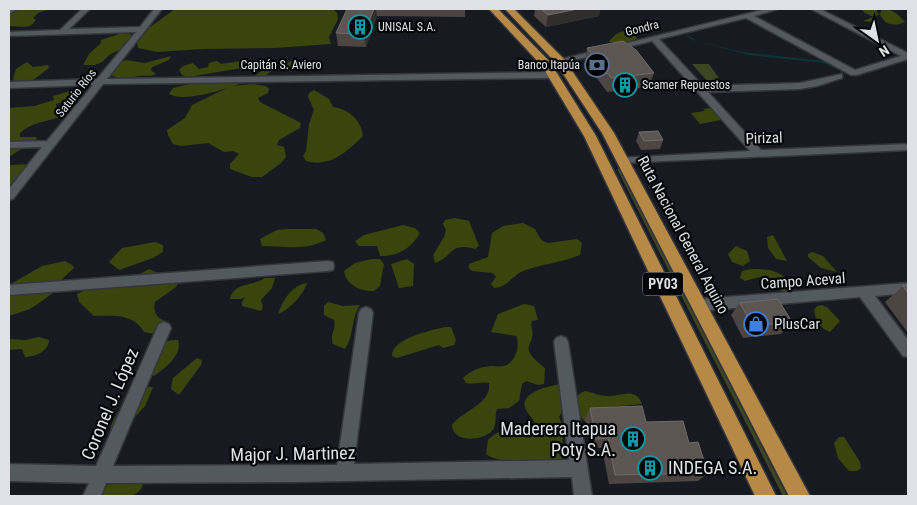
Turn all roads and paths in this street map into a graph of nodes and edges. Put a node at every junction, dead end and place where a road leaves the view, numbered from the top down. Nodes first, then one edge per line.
1 (13, 9) edge
2 (86, 9) edge
3 (158, 9) edge
4 (493, 9) edge
5 (509, 9) edge
6 (774, 9) edge
7 (815, 9) edge
8 (9, 12) edge
9 (730, 12) dead end
10 (742, 16) junction
11 (142, 29) junction
12 (62, 32) junction
13 (9, 34) edge
14 (654, 38) junction
15 (908, 56) edge
16 (553, 67) junction
17 (839, 76) dead end
18 (101, 81) junction
19 (9, 85) edge
20 (701, 89) junction
21 (52, 144) junction
22 (9, 146) edge
23 (908, 147) edge
24 (758, 153) junction
25 (622, 160) junction
26 (10, 194) edge
27 (328, 266) dead end
28 (908, 288) edge
29 (9, 290) edge
30 (864, 292) junction
31 (700, 304) junction
32 (366, 313) dead end
33 (164, 328) dead end
34 (561, 342) dead end
35 (908, 351) edge
36 (579, 468) junction
37 (9, 473) edge
38 (344, 473) junction
39 (101, 476) junction
40 (92, 496) edge
41 (583, 496) edge
42 (766, 496) edge
43 (800, 496) edge

1 - 8 street
2 - 12 street
3 - 11 street, Saturio Ríos
4 - 16 highway, Ruta Nacional General Aquino / PY03
5 - 16 highway, Ruta Nacional General Aquino / PY03
6 - 10 street, Gondra
7 - 15 street
9 - 10 street
10 - 14 street, Gondra
10 - 15 street
11 - 12 street
11 - 18 street, Saturio Ríos
12 - 13 street
14 - 16 street, Gondra
14 - 20 street
16 - 18 street, Capitán S. Aviero
16 - 25 highway, Ruta Nacional General Aquino / PY03
16 - 42 highway, Ruta Nacional General Aquino / PY03
17 - 20 street
18 - 19 street, Capitán S. Aviero
18 - 21 street, Saturio Ríos
20 - 24 street
21 - 22 street
21 - 26 street, Saturio Ríos
23 - 24 street, Pirizal
24 - 25 street, Pirizal
25 - 31 highway, Ruta Nacional General Aquino / PY03
27 - 29 street
28 - 30 street, Campo Aceval
30 - 31 street, Campo Aceval
30 - 35 street
31 - 43 highway, Ruta Nacional General Aquino / PY03
32 - 38 street
33 - 39 street, Coronel J. López
34 - 36 street
36 - 38 street, Major J. Martinez
36 - 41 street
37 - 39 street, Major J. Martinez
38 - 39 street, Major J. Martinez
39 - 40 street, Coronel J. López

